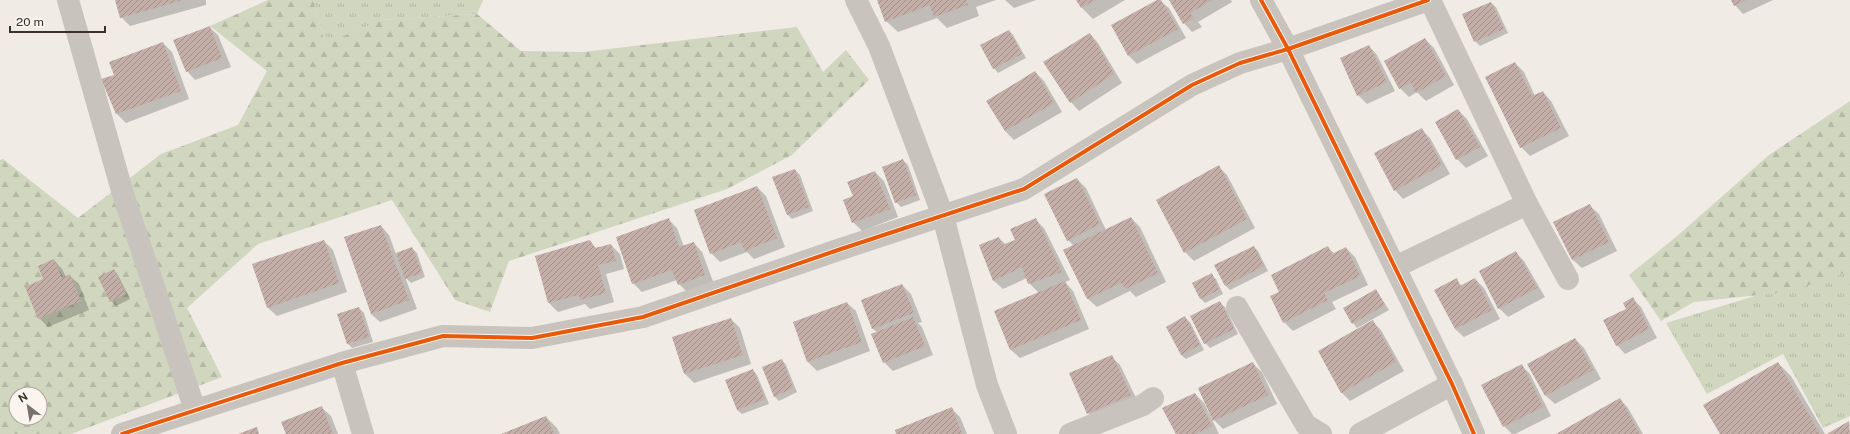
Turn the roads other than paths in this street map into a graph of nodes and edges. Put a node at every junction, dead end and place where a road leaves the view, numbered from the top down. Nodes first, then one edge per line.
1 (68, 0) edge
2 (856, 0) edge
3 (1261, 0) edge
4 (1429, 0) edge
5 (1288, 49) junction
6 (1527, 204) junction
7 (943, 216) junction
8 (1394, 267) junction
9 (1568, 279) dead end
10 (1237, 307) dead end
11 (342, 363) junction
12 (1452, 384) junction
13 (1153, 398) dead end
14 (195, 410) junction
15 (125, 433) edge
16 (363, 434) edge
17 (1006, 434) edge
18 (1070, 434) edge
19 (1321, 434) edge
20 (1360, 434) edge
21 (1474, 434) edge

1 - 14 street
2 - 7 street
3 - 5 street
4 - 5 street
4 - 6 street
5 - 7 street
5 - 8 street
6 - 8 street
6 - 9 street
7 - 11 street
7 - 17 street
8 - 12 street
10 - 19 street
11 - 14 street
11 - 16 street
12 - 20 street
12 - 21 street
13 - 18 street
14 - 15 street

